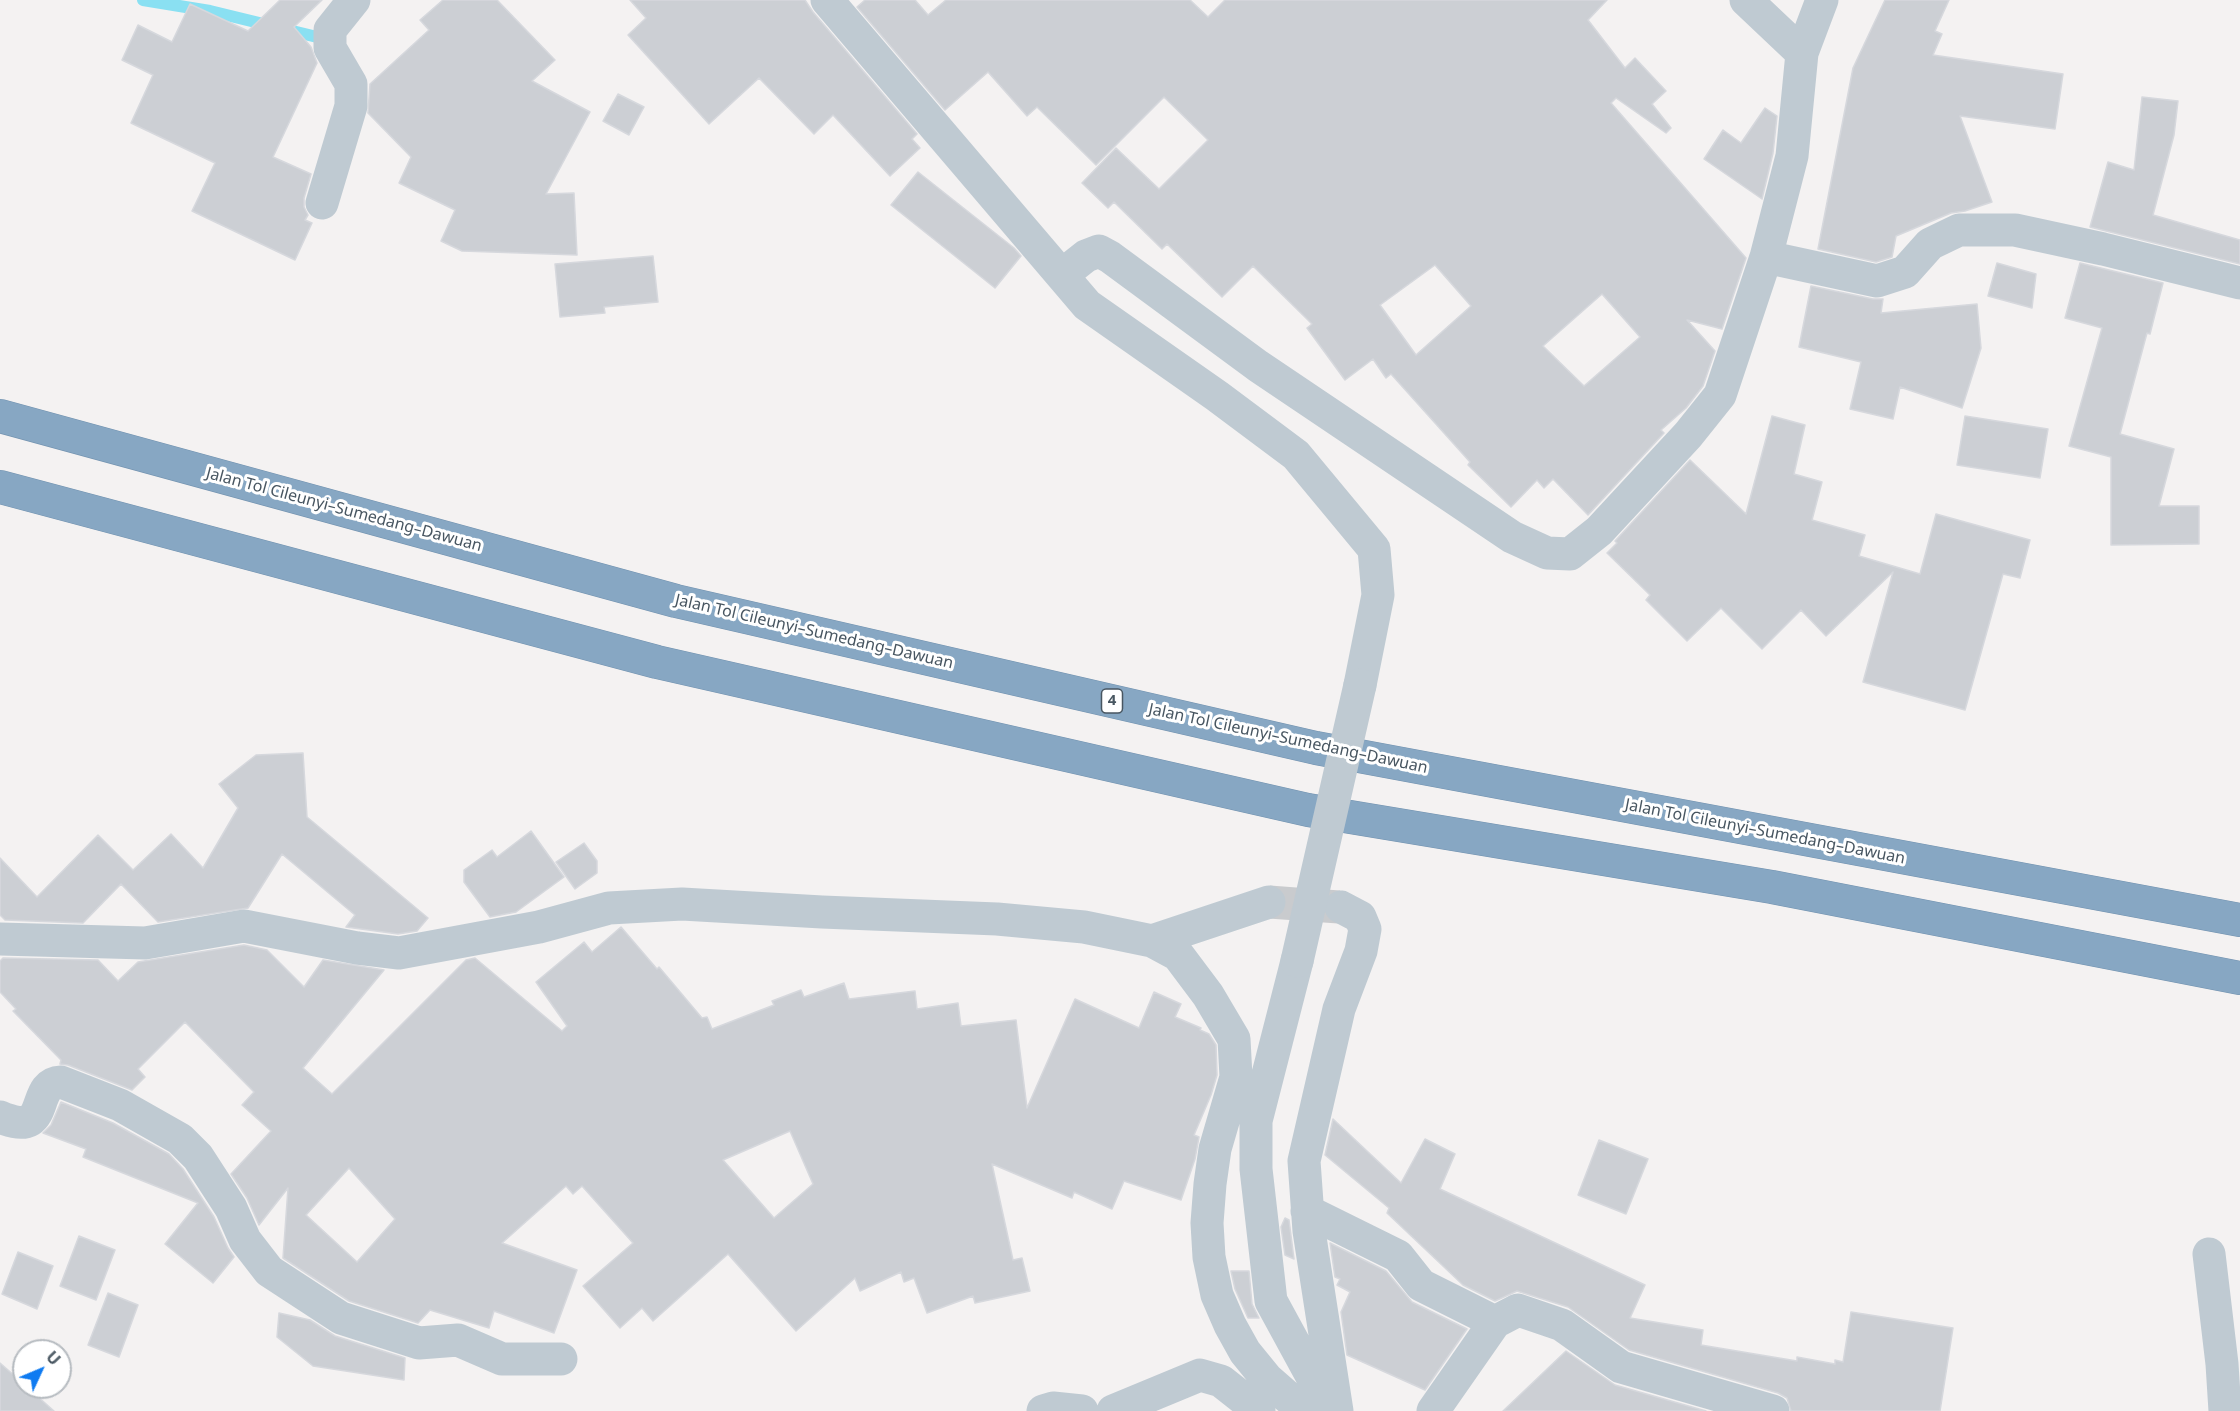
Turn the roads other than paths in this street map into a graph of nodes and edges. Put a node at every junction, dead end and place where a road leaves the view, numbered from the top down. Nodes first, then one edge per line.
1 (354, 0) edge
2 (827, 0) edge
3 (1746, 0) edge
4 (1822, 0) edge
5 (1802, 53) junction
6 (322, 203) dead end
7 (1766, 257) junction
8 (1062, 275) junction
9 (2240, 283) edge
10 (1258, 366) junction
11 (1231, 406) junction
12 (0, 416) edge
13 (0, 488) edge
14 (1269, 902) tunnel mouth
15 (1341, 907) tunnel mouth
16 (2240, 920) edge
17 (0, 939) edge
18 (1152, 941) junction
19 (2240, 978) edge
20 (0, 1117) edge
21 (1307, 1211) junction
22 (2209, 1254) dead end
23 (1495, 1322) junction
24 (561, 1359) dead end
25 (2231, 1370) edge
26 (1043, 1411) edge
27 (1082, 1411) edge
28 (1113, 1411) edge
29 (1259, 1411) edge
30 (1310, 1411) edge
31 (1331, 1411) edge
32 (1337, 1411) edge
33 (1432, 1411) edge
34 (1773, 1411) edge
35 (2225, 1411) edge

1 - 6 street
2 - 8 street
3 - 5 street
4 - 5 street
5 - 7 street
7 - 9 street
7 - 10 street
8 - 10 street
8 - 11 street
10 - 11 street
11 - 31 street, bridge
12 - 16 highway, Jalan Tol Cileunyi–Sumedang–Dawuan / 4
13 - 19 highway
14 - 18 street
15 - 21 street
17 - 18 street
18 - 30 street
20 - 24 street
21 - 23 street
21 - 32 street
22 - 25 street
23 - 33 street
23 - 34 street
25 - 35 street
26 - 27 street
28 - 29 street

